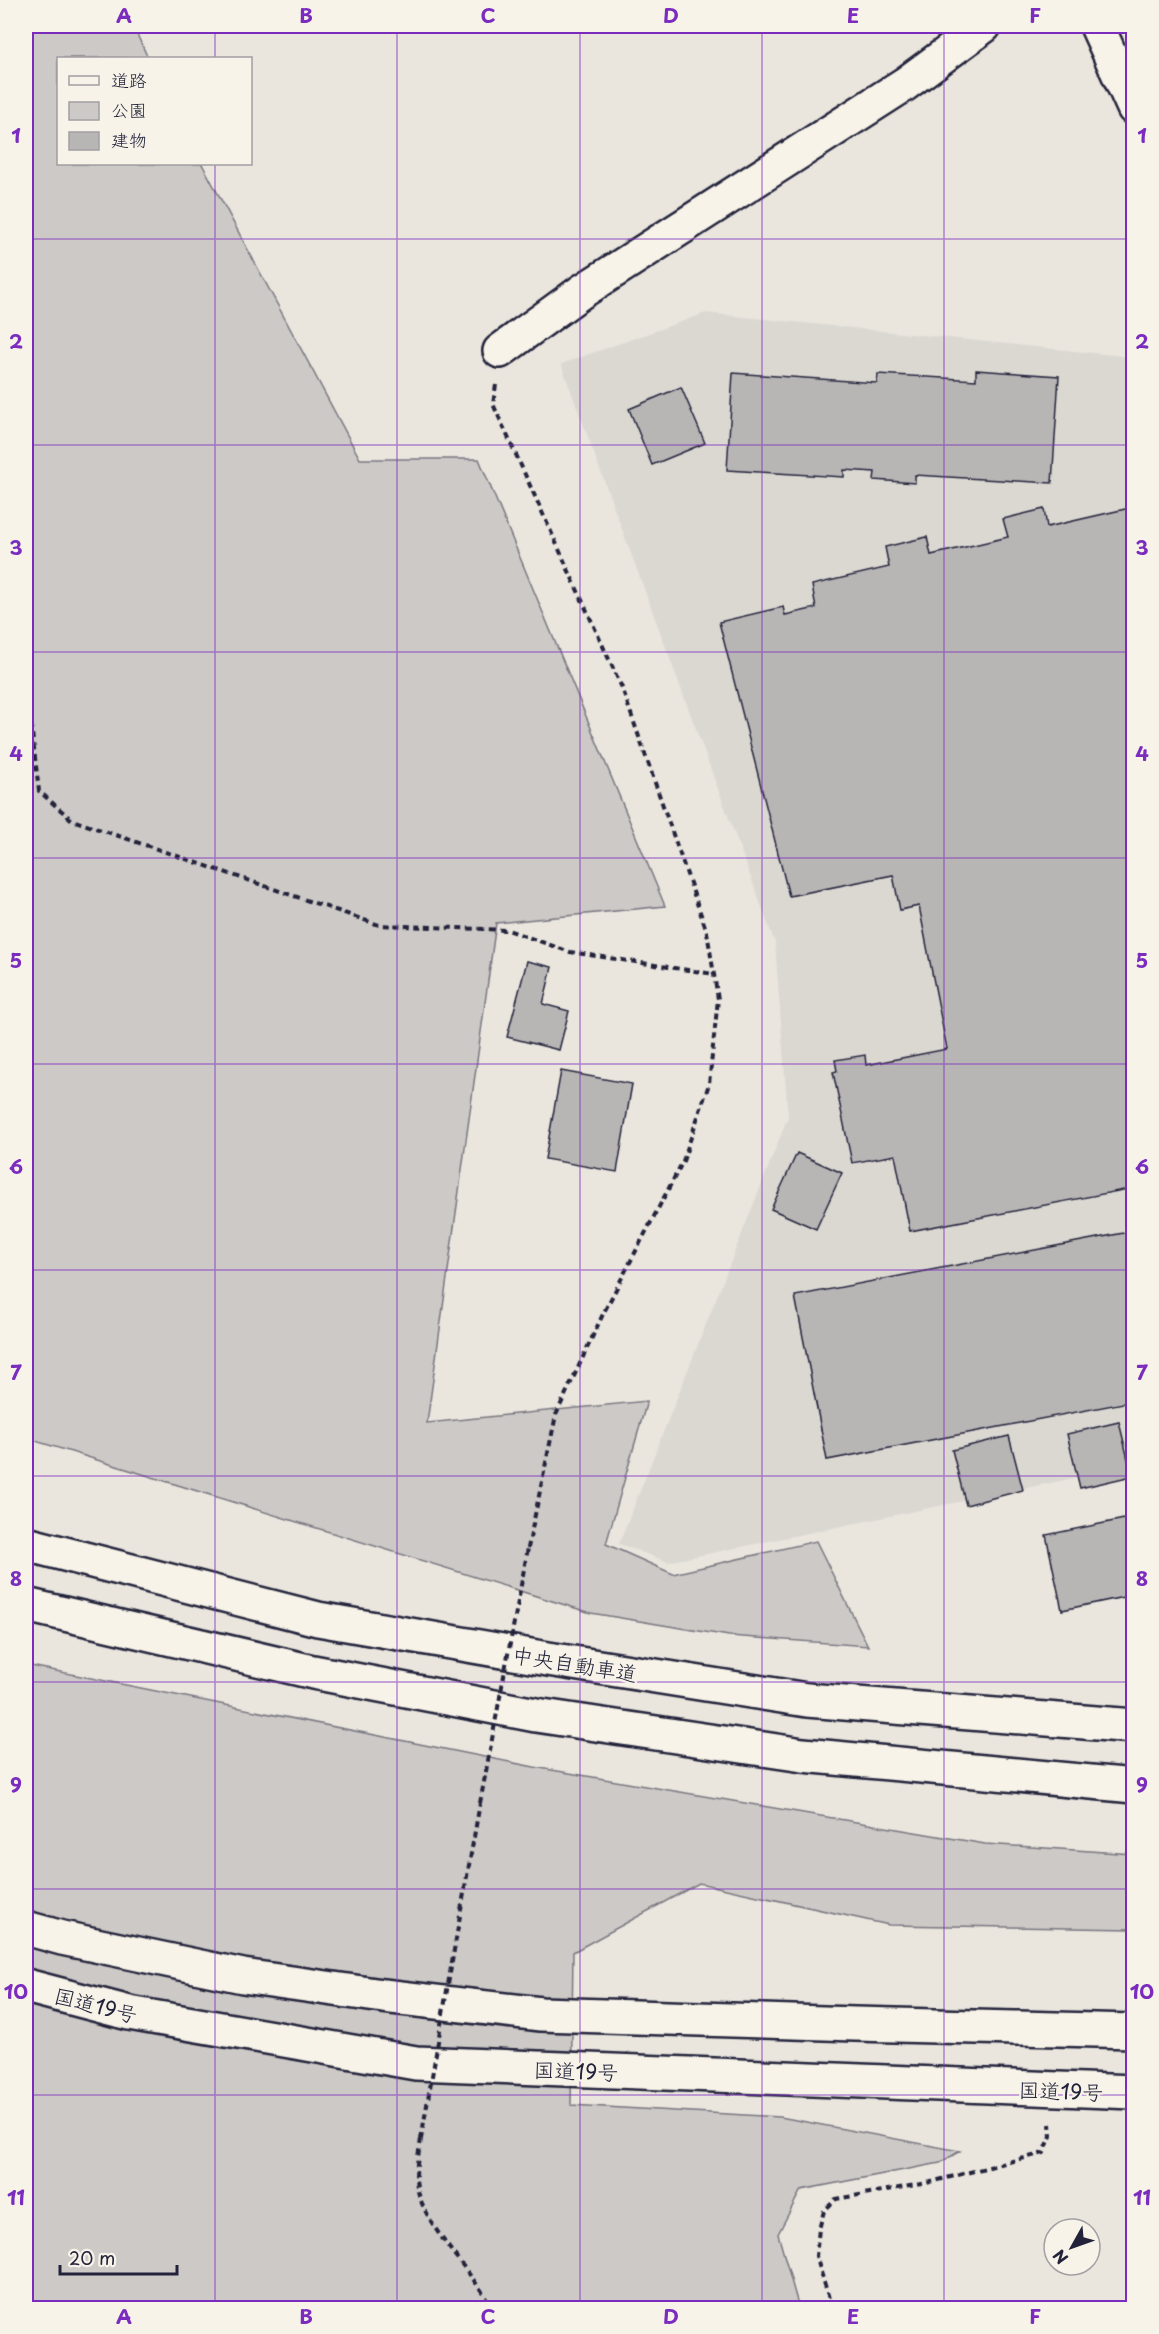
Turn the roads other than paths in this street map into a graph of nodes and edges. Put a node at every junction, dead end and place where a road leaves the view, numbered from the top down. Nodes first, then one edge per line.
1 (984, 26) edge
2 (1097, 26) edge
3 (1134, 108) edge
4 (500, 351) road end
5 (26, 1544) edge
6 (26, 1605) edge
7 (1134, 1726) edge
8 (1134, 1786) edge
9 (26, 1928) edge
10 (26, 1986) edge
11 (1134, 2031) edge
12 (1134, 2092) edge

1 - 4 main road
2 - 3 main road
5 - 7 main road, 中央自動車道
6 - 8 main road
9 - 11 main road
10 - 12 main road, 国道19号

